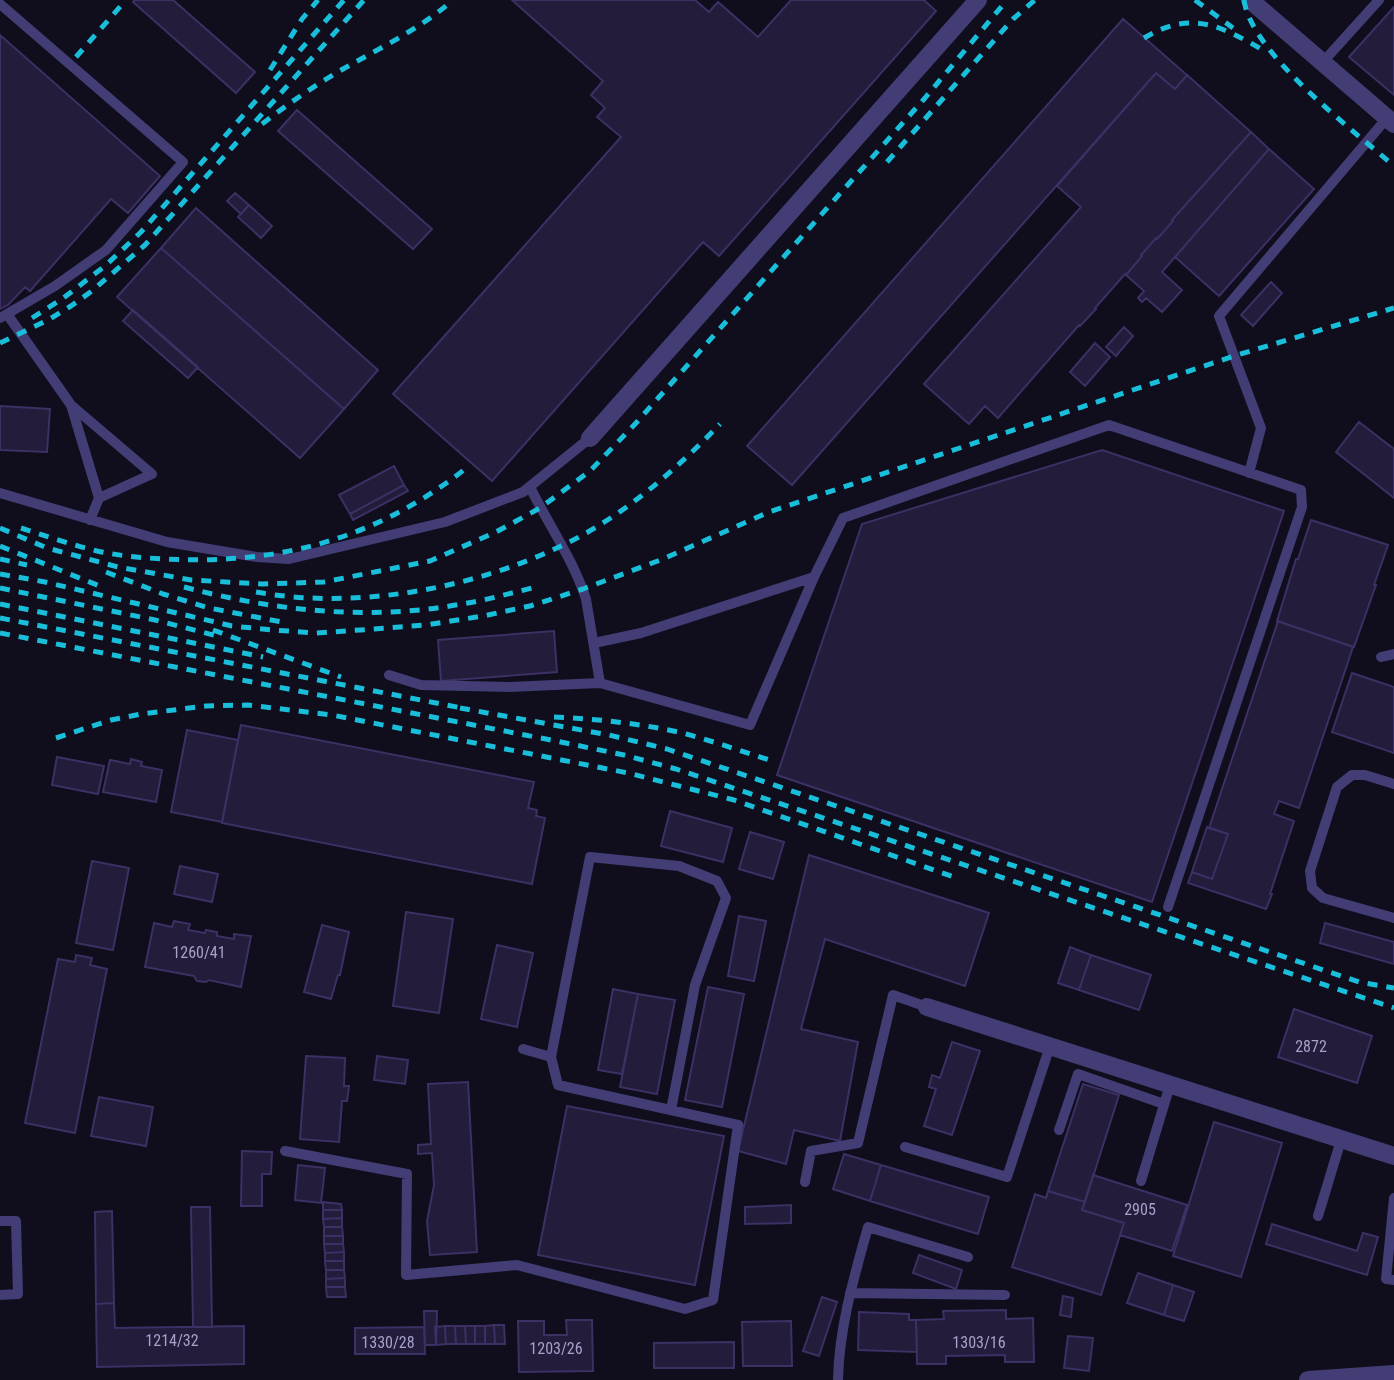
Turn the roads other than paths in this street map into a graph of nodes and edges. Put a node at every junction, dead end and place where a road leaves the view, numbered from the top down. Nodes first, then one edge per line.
1 (978, 0) edge
2 (1250, 0) edge
3 (1379, 0) edge
4 (0, 4) edge
5 (1322, 63) junction
6 (1391, 121) edge
7 (3, 316) edge
8 (71, 405) junction
9 (590, 438) joint
10 (1249, 472) junction
11 (530, 487) junction
12 (0, 493) edge
13 (99, 498) junction
14 (90, 520) junction
15 (814, 577) junction
16 (594, 643) junction
17 (1394, 654) edge
18 (1381, 657) dead end
19 (389, 675) dead end
20 (600, 683) junction
21 (1394, 784) edge
22 (1168, 907) dead end
23 (1394, 918) edge
24 (927, 1007) joint
25 (1050, 1046) junction
26 (523, 1049) dead end
27 (551, 1057) junction
28 (1170, 1085) junction
29 (1164, 1104) junction
30 (671, 1110) junction
31 (1059, 1130) dead end
32 (1342, 1140) junction
33 (905, 1147) dead end
34 (285, 1151) dead end
35 (1394, 1156) edge
36 (1141, 1181) dead end
37 (805, 1182) dead end
38 (1394, 1199) edge
39 (1318, 1216) dead end
40 (0, 1221) edge
41 (968, 1257) dead end
42 (1394, 1280) edge
43 (850, 1293) junction
44 (0, 1295) edge
45 (1005, 1295) dead end
46 (1394, 1374) edge
47 (838, 1380) edge
48 (1308, 1380) edge

1 - 9 street
2 - 5 street
3 - 5 lane
4 - 7 lane
5 - 6 street
6 - 10 lane
7 - 8 lane
8 - 13 lane
8 - 13 lane
9 - 11 lane
10 - 15 lane
10 - 22 lane
11 - 14 lane
11 - 16 lane
12 - 14 lane
13 - 14 lane
15 - 16 lane
15 - 20 lane
16 - 20 lane
17 - 18 lane
19 - 20 lane
21 - 23 lane
24 - 25 street
24 - 37 lane
25 - 28 street
25 - 33 lane
26 - 27 lane
27 - 30 lane
27 - 30 lane
28 - 29 lane
28 - 32 street
29 - 31 lane
29 - 36 lane
30 - 34 lane
32 - 35 street
32 - 39 lane
38 - 42 lane
40 - 44 lane
41 - 43 lane
43 - 45 lane
43 - 47 lane
46 - 48 street

